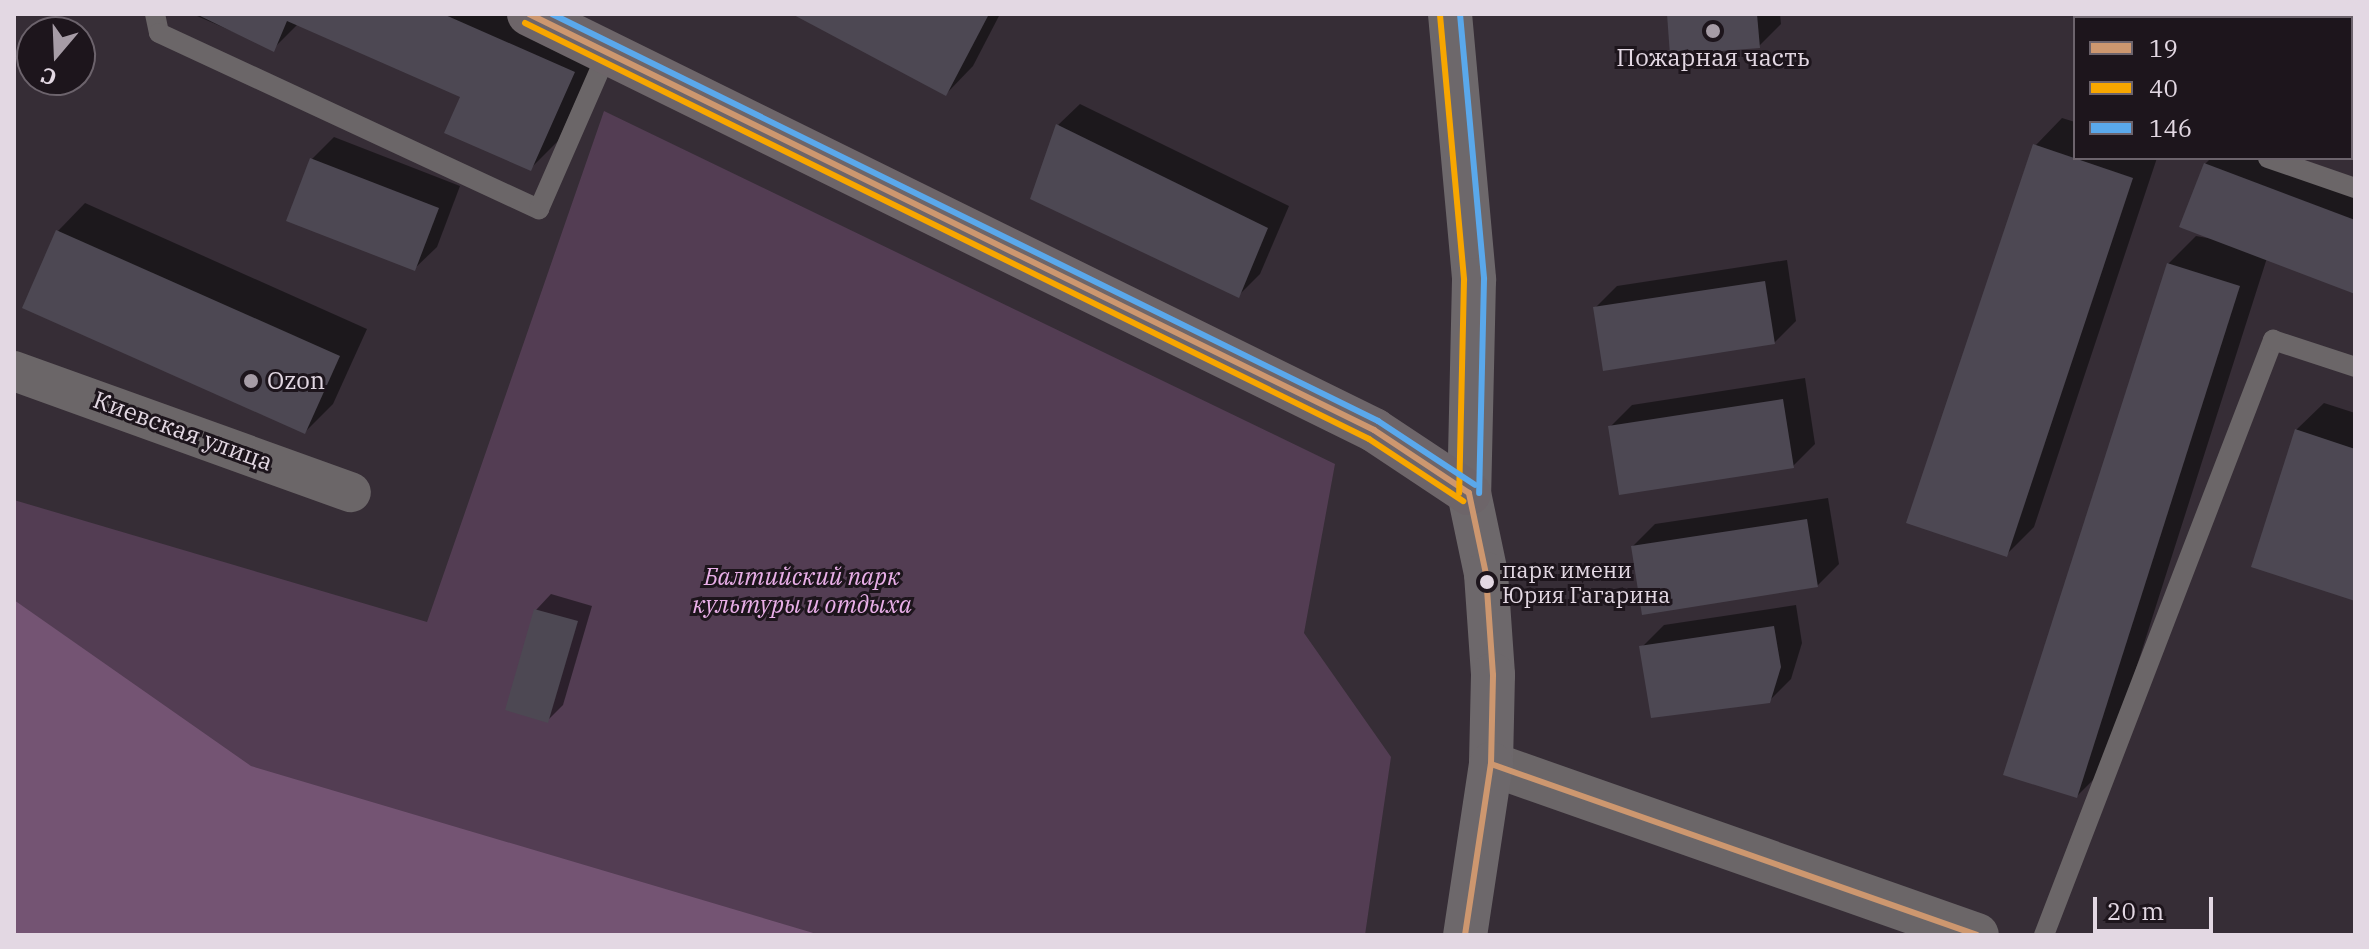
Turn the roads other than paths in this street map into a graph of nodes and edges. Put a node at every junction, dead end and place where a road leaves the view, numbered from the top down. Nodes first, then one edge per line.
1 (155, 14) edge
2 (529, 14) edge
3 (1450, 14) edge
4 (607, 53) junction
5 (2274, 160) edge
6 (2355, 188) edge
7 (2355, 367) edge
8 (14, 371) edge
9 (351, 492) dead end
10 (1469, 493) junction
11 (1491, 764) junction
12 (1917, 925) edge
13 (1465, 935) edge
14 (1977, 935) edge
15 (2044, 935) edge

1 - 4 lane
2 - 4 main road
3 - 10 main road
4 - 10 main road
5 - 6 lane
7 - 15 lane
8 - 9 street, Киевская улица
10 - 11 main road
11 - 12 street
11 - 13 main road
12 - 14 street

